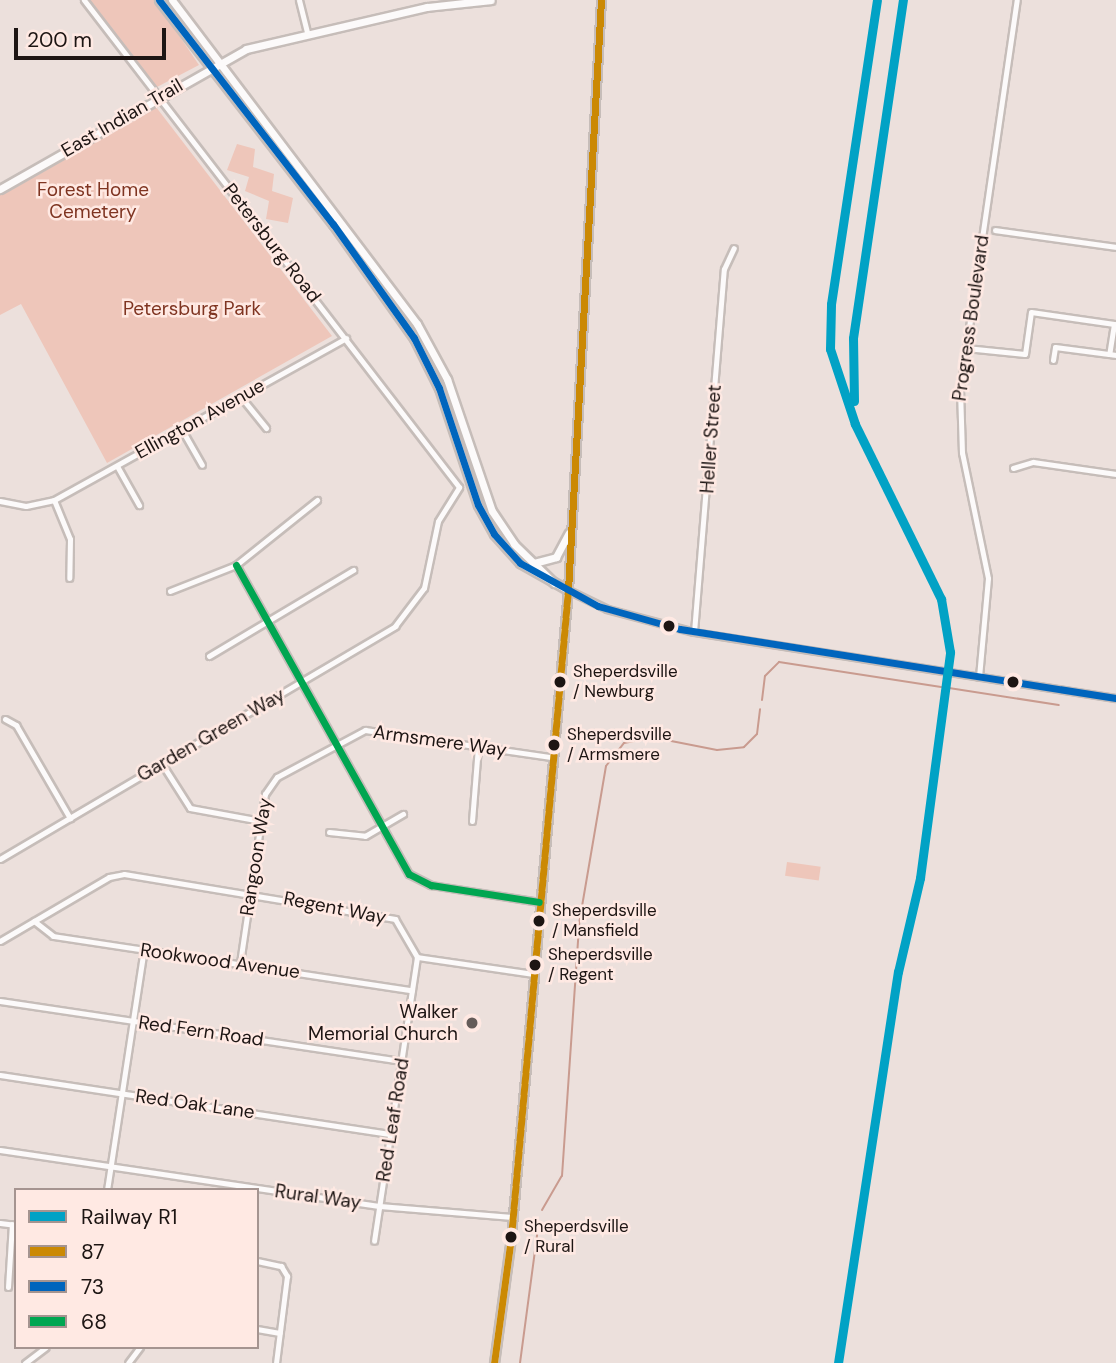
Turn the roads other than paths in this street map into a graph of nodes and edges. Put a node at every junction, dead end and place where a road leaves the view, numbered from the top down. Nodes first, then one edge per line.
1 (84, 0) edge
2 (159, 0) edge
3 (172, 0) edge
4 (299, 0) edge
5 (491, 0) edge
6 (601, 0) edge
7 (1017, 0) edge
8 (307, 33) junction
9 (220, 60) junction
10 (210, 65) junction
11 (159, 97) junction
12 (0, 189) edge
13 (995, 230) dead end
14 (1116, 247) edge
15 (734, 248) dead end
16 (346, 338) junction
17 (965, 348) junction
18 (1113, 354) edge
19 (1053, 360) dead end
20 (241, 397) junction
21 (266, 428) dead end
22 (182, 429) junction
23 (202, 465) dead end
24 (117, 466) junction
25 (1013, 468) dead end
26 (1116, 474) edge
27 (459, 487) joint
28 (54, 500) junction
29 (317, 500) dead end
30 (0, 501) edge
31 (139, 505) dead end
32 (571, 526) junction
33 (533, 563) junction
34 (236, 565) junction
35 (354, 570) dead end
36 (69, 578) dead end
37 (554, 583) junction
38 (568, 590) junction
39 (170, 591) dead end
40 (266, 622) junction
41 (694, 632) junction
42 (209, 656) dead end
43 (979, 677) junction
44 (299, 683) junction
45 (1116, 698) edge
46 (5, 719) dead end
47 (333, 744) junction
48 (478, 746) junction
49 (551, 757) junction
50 (162, 764) junction
51 (403, 814) dead end
52 (70, 818) junction
53 (261, 821) junction
54 (472, 821) dead end
55 (382, 827) junction
56 (329, 832) dead end
57 (0, 859) edge
58 (250, 892) junction
59 (539, 902) junction
60 (34, 921) junction
61 (0, 941) edge
62 (144, 949) junction
63 (417, 957) junction
64 (240, 963) junction
65 (533, 974) junction
66 (412, 990) junction
67 (0, 1001) edge
68 (133, 1021) junction
69 (401, 1061) junction
70 (0, 1074) edge
71 (122, 1093) junction
72 (390, 1133) junction
73 (0, 1150) edge
74 (111, 1167) junction
75 (107, 1188) edge
76 (255, 1188) edge
77 (259, 1189) edge
78 (379, 1206) junction
79 (513, 1217) junction
80 (0, 1223) edge
81 (14, 1225) edge
82 (374, 1241) dead end
83 (259, 1262) edge
84 (8, 1287) dead end
85 (259, 1329) edge
86 (280, 1333) junction
87 (43, 1349) edge
88 (25, 1363) edge
89 (275, 1363) edge
90 (494, 1363) edge

1 - 11 street, Petersburg Road
2 - 10 main road
3 - 9 main road
4 - 8 street
5 - 8 main road, East Indian Trail
6 - 32 main road
7 - 17 street, Progress Boulevard
8 - 9 main road, East Indian Trail
9 - 10 main road, East Indian Trail
9 - 33 main road
10 - 11 main road, East Indian Trail
10 - 37 main road
11 - 12 main road, East Indian Trail
11 - 16 street, Petersburg Road
13 - 14 street
15 - 41 street, Heller Street
16 - 20 street, Ellington Avenue
16 - 27 street, Petersburg Road
17 - 18 street
17 - 43 street, Progress Boulevard
18 - 19 street
20 - 21 street
20 - 22 street, Ellington Avenue
22 - 23 street
22 - 24 street, Ellington Avenue
24 - 28 street, Ellington Avenue
24 - 31 street
25 - 26 street
27 - 44 street, Garden Green Way
28 - 30 street
28 - 36 street
29 - 34 street
32 - 33 main road
32 - 38 main road
33 - 37 main road
34 - 39 street
34 - 40 street
35 - 40 street
37 - 38 main road
38 - 41 street
38 - 49 main road
40 - 42 street
40 - 44 street
41 - 43 street
43 - 45 street
44 - 47 street
44 - 50 street, Garden Green Way
46 - 52 street
47 - 48 street, Armsmere Way
47 - 53 street, Rangoon Way
47 - 55 street
48 - 49 street, Armsmere Way
48 - 54 street
49 - 59 main road
50 - 52 street, Garden Green Way
50 - 53 street
51 - 55 street
52 - 57 street, Garden Green Way
53 - 58 street, Rangoon Way
55 - 56 street
55 - 59 street
58 - 60 street, Regent Way
58 - 63 street, Regent Way
58 - 64 street, Rangoon Way
59 - 65 main road
60 - 61 street
60 - 62 street, Rookwood Avenue
62 - 64 street, Rookwood Avenue
62 - 68 street
63 - 65 street
63 - 66 street, Red Leaf Road
64 - 66 street, Rookwood Avenue
65 - 79 main road
66 - 69 street, Red Leaf Road
67 - 68 street, Red Fern Road
68 - 69 street, Red Fern Road
68 - 71 street
69 - 72 street, Red Leaf Road
70 - 71 street, Red Oak Lane
71 - 72 street, Red Oak Lane
71 - 74 street
72 - 78 street, Red Leaf Road
73 - 74 street, Rural Way
74 - 75 street
74 - 76 street, Rural Way
77 - 78 street, Rural Way
78 - 79 street, Rural Way
78 - 82 street, Red Leaf Road
79 - 90 main road
80 - 81 street
81 - 84 street
83 - 86 street
85 - 86 street
86 - 89 street
87 - 88 street

